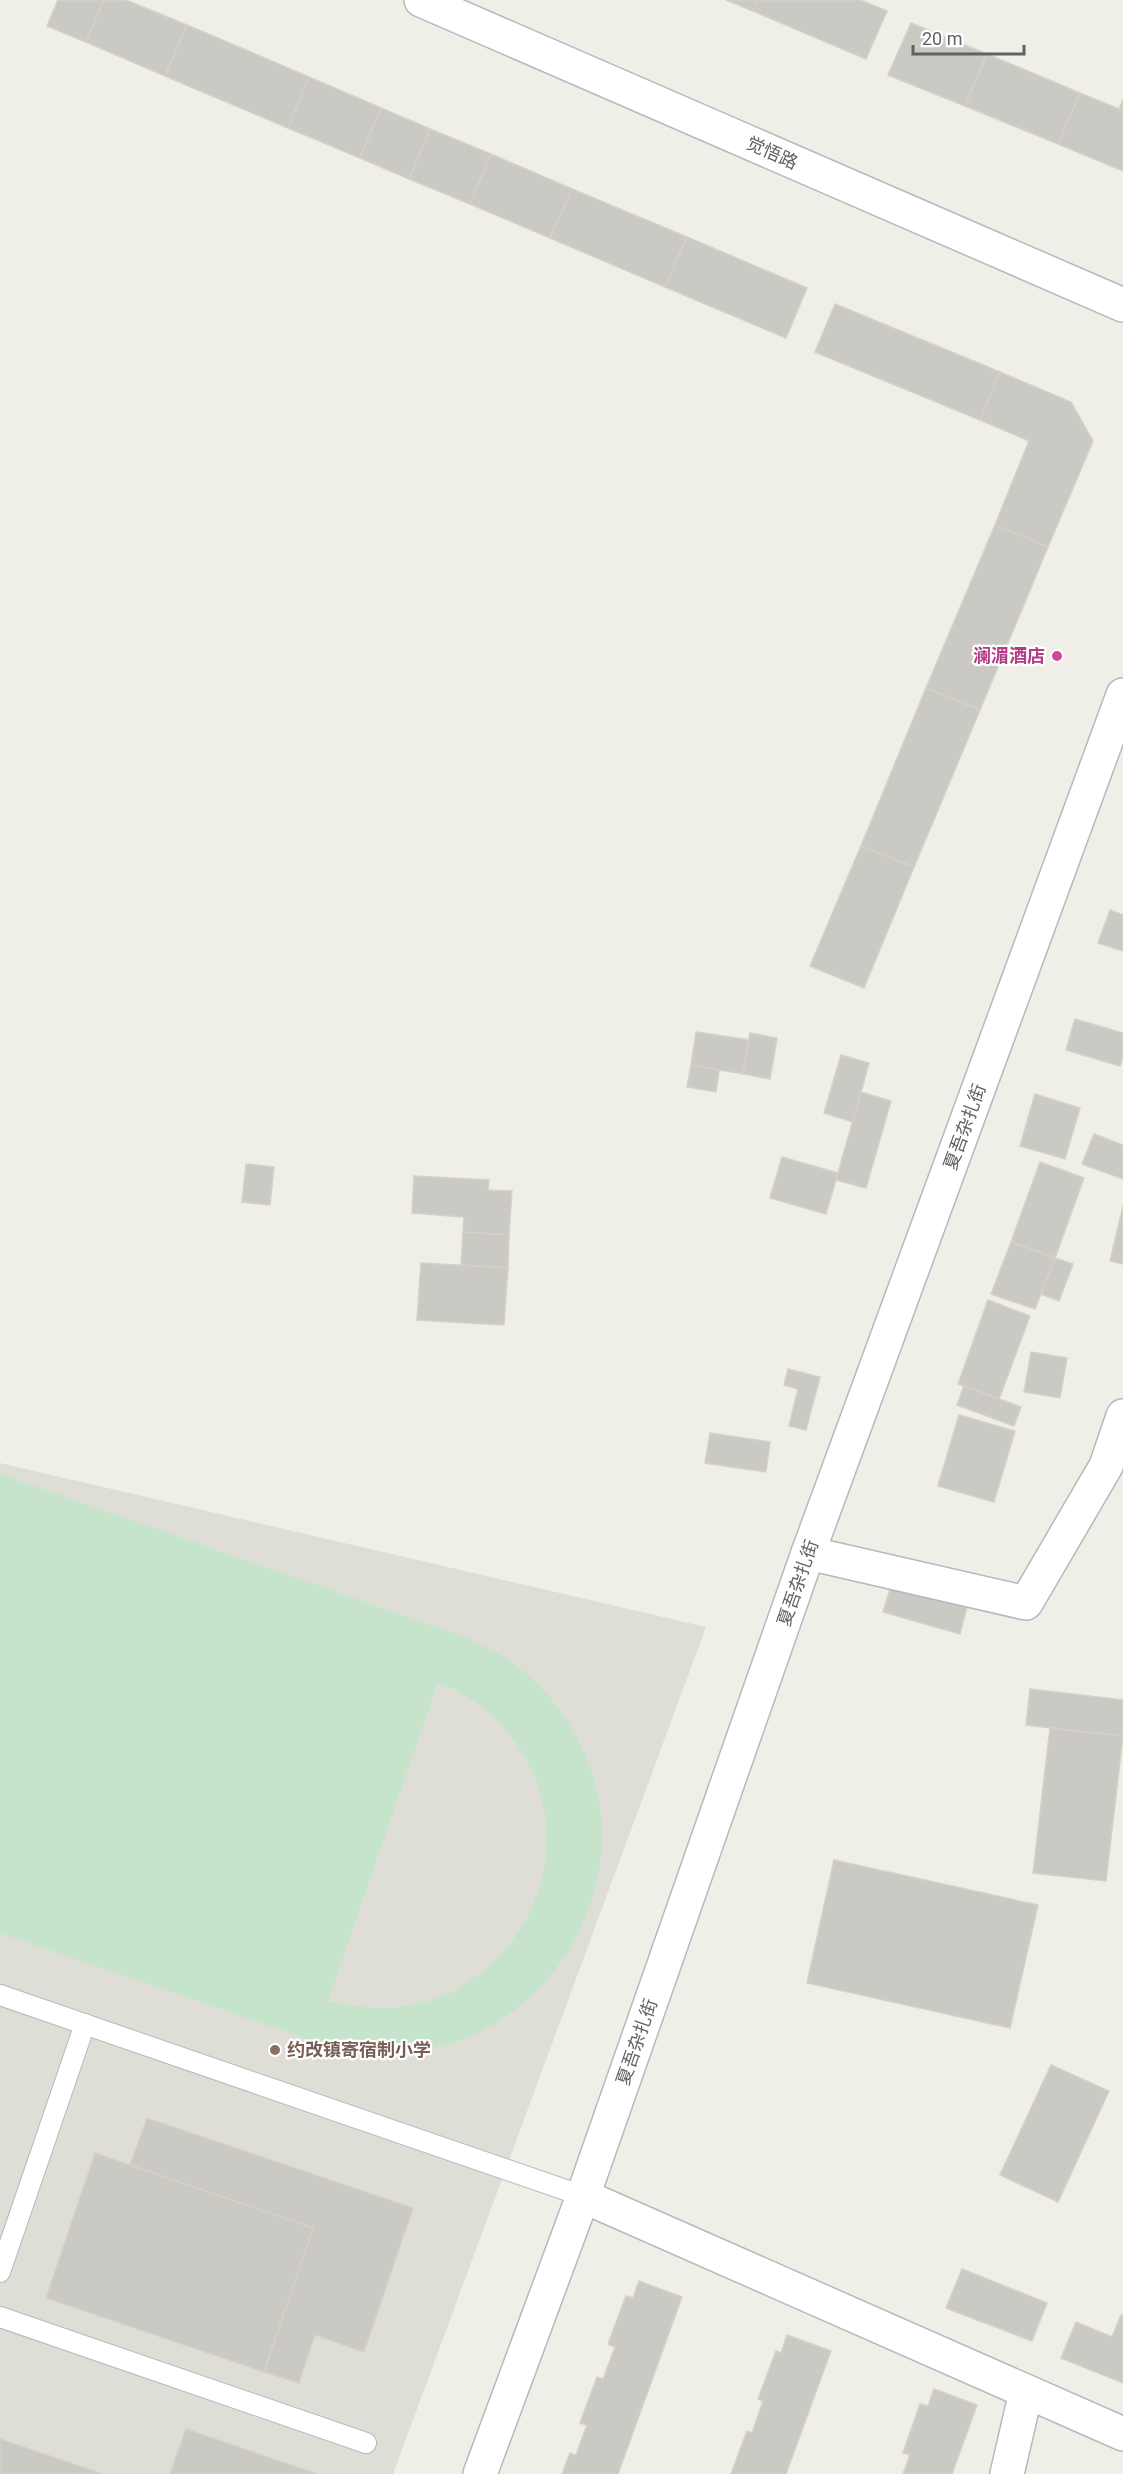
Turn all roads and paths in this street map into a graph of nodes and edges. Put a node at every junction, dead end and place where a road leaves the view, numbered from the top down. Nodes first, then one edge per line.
1 (421, 0) edge
2 (1123, 305) edge
3 (1123, 695) edge
4 (1123, 1416) edge
5 (808, 1553) junction
6 (0, 1995) edge
7 (86, 2024) junction
8 (583, 2196) junction
9 (0, 2272) edge
10 (0, 2317) edge
11 (1026, 2392) junction
12 (1123, 2434) edge
13 (366, 2443) dead end
14 (480, 2474) edge
15 (1007, 2474) edge

1 - 2 main road, 觉悟路
3 - 5 main road, 夏吾杂扎街
4 - 5 main road
5 - 8 main road, 夏吾杂扎街
6 - 7 lane
7 - 8 lane
7 - 9 lane
8 - 11 main road
8 - 14 main road, 夏吾杂扎街
10 - 13 lane
11 - 12 main road
11 - 15 main road

